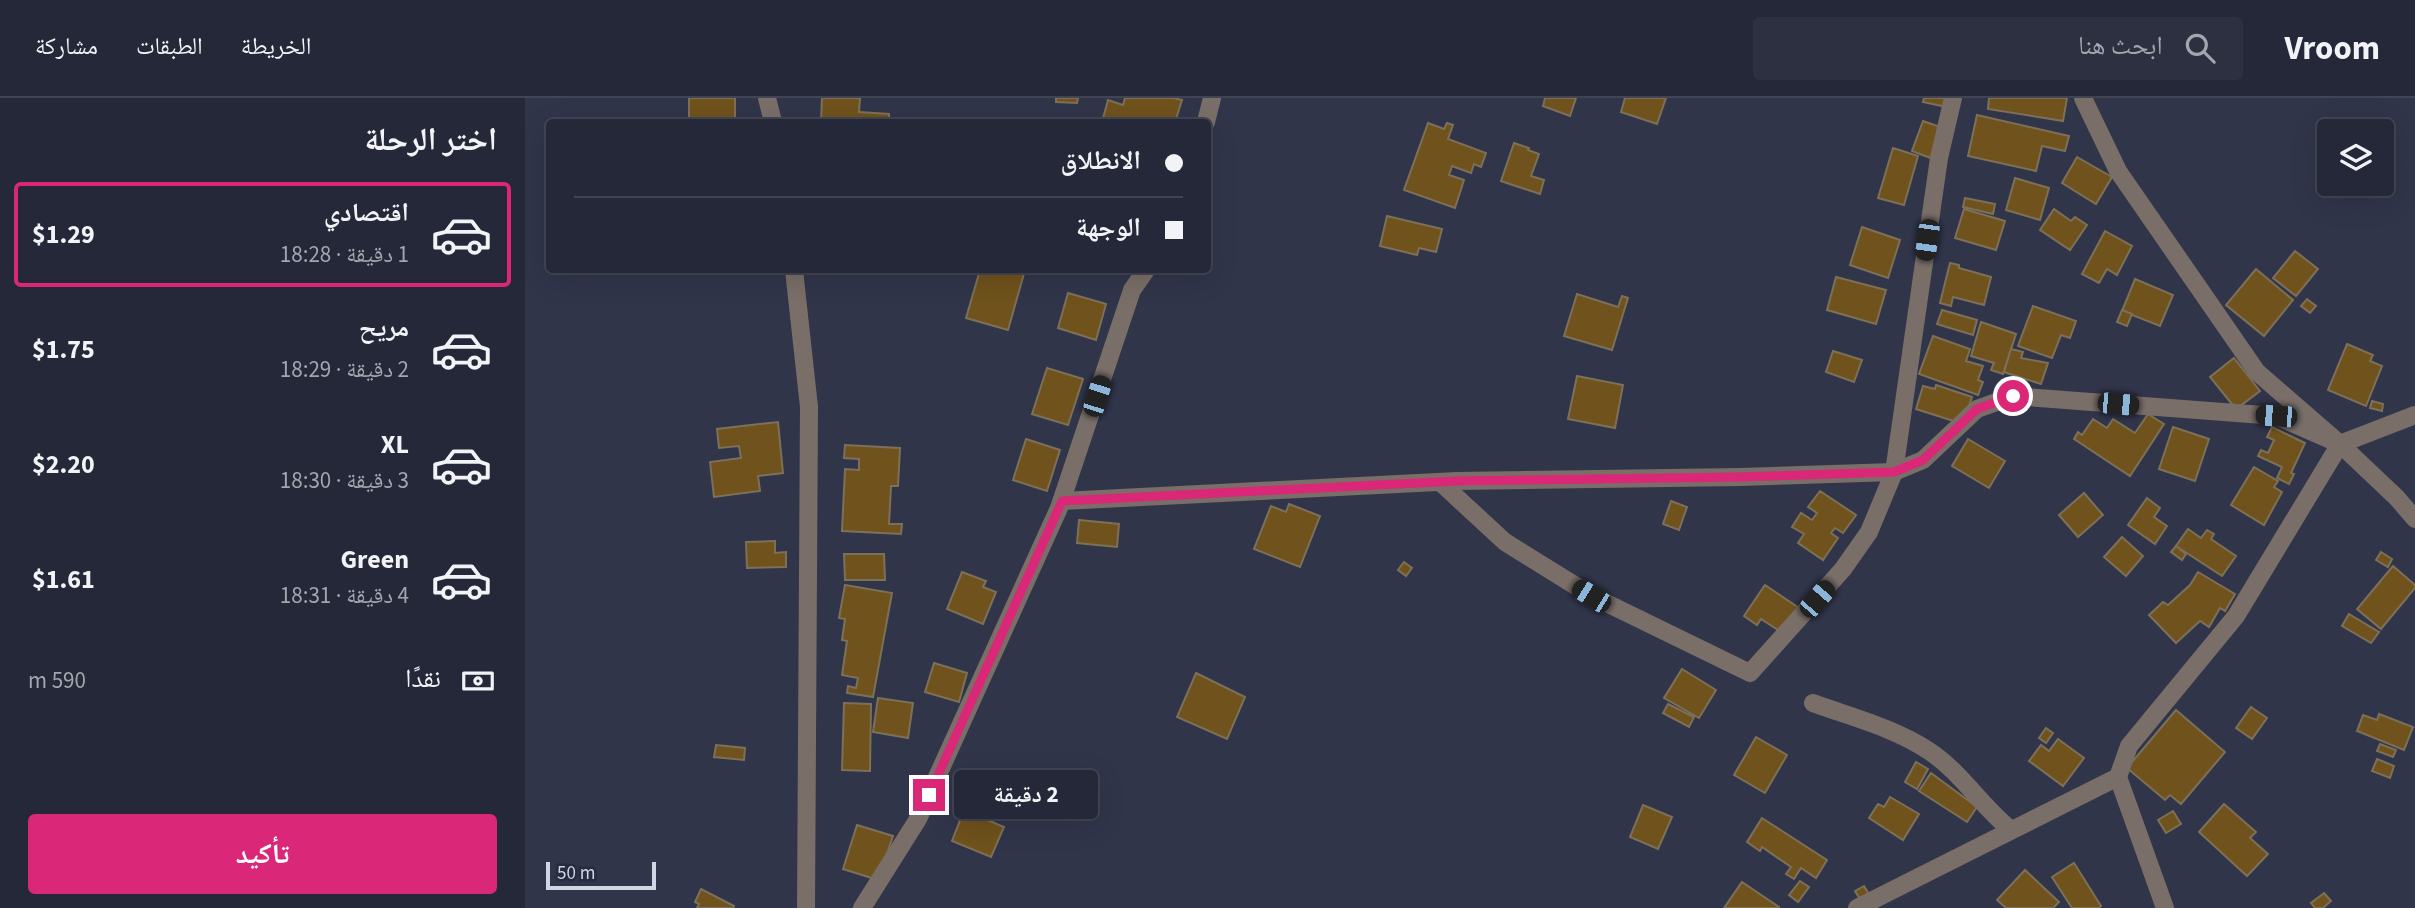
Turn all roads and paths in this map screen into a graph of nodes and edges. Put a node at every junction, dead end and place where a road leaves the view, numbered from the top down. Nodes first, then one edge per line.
1 (767, 98) edge
2 (1212, 98) edge
3 (1953, 98) edge
4 (2083, 98) edge
5 (772, 119) edge
6 (1207, 119) edge
7 (794, 273) edge
8 (1144, 273) edge
9 (2415, 415) edge
10 (2340, 444) junction
11 (1894, 472) junction
12 (1440, 482) junction
13 (1062, 501) junction
14 (2415, 519) edge
15 (1813, 703) dead end
16 (2118, 777) junction
17 (2011, 830) junction
18 (806, 908) edge
19 (862, 908) edge
20 (1857, 908) edge
21 (2165, 908) edge

1 - 5 street
2 - 6 street
3 - 11 street
4 - 10 street
7 - 18 street
8 - 13 street
9 - 10 street
10 - 11 street
10 - 14 street
10 - 16 street
11 - 12 street
11 - 12 street
12 - 13 street
13 - 19 street
15 - 17 street
16 - 17 street
16 - 21 street
17 - 20 street

